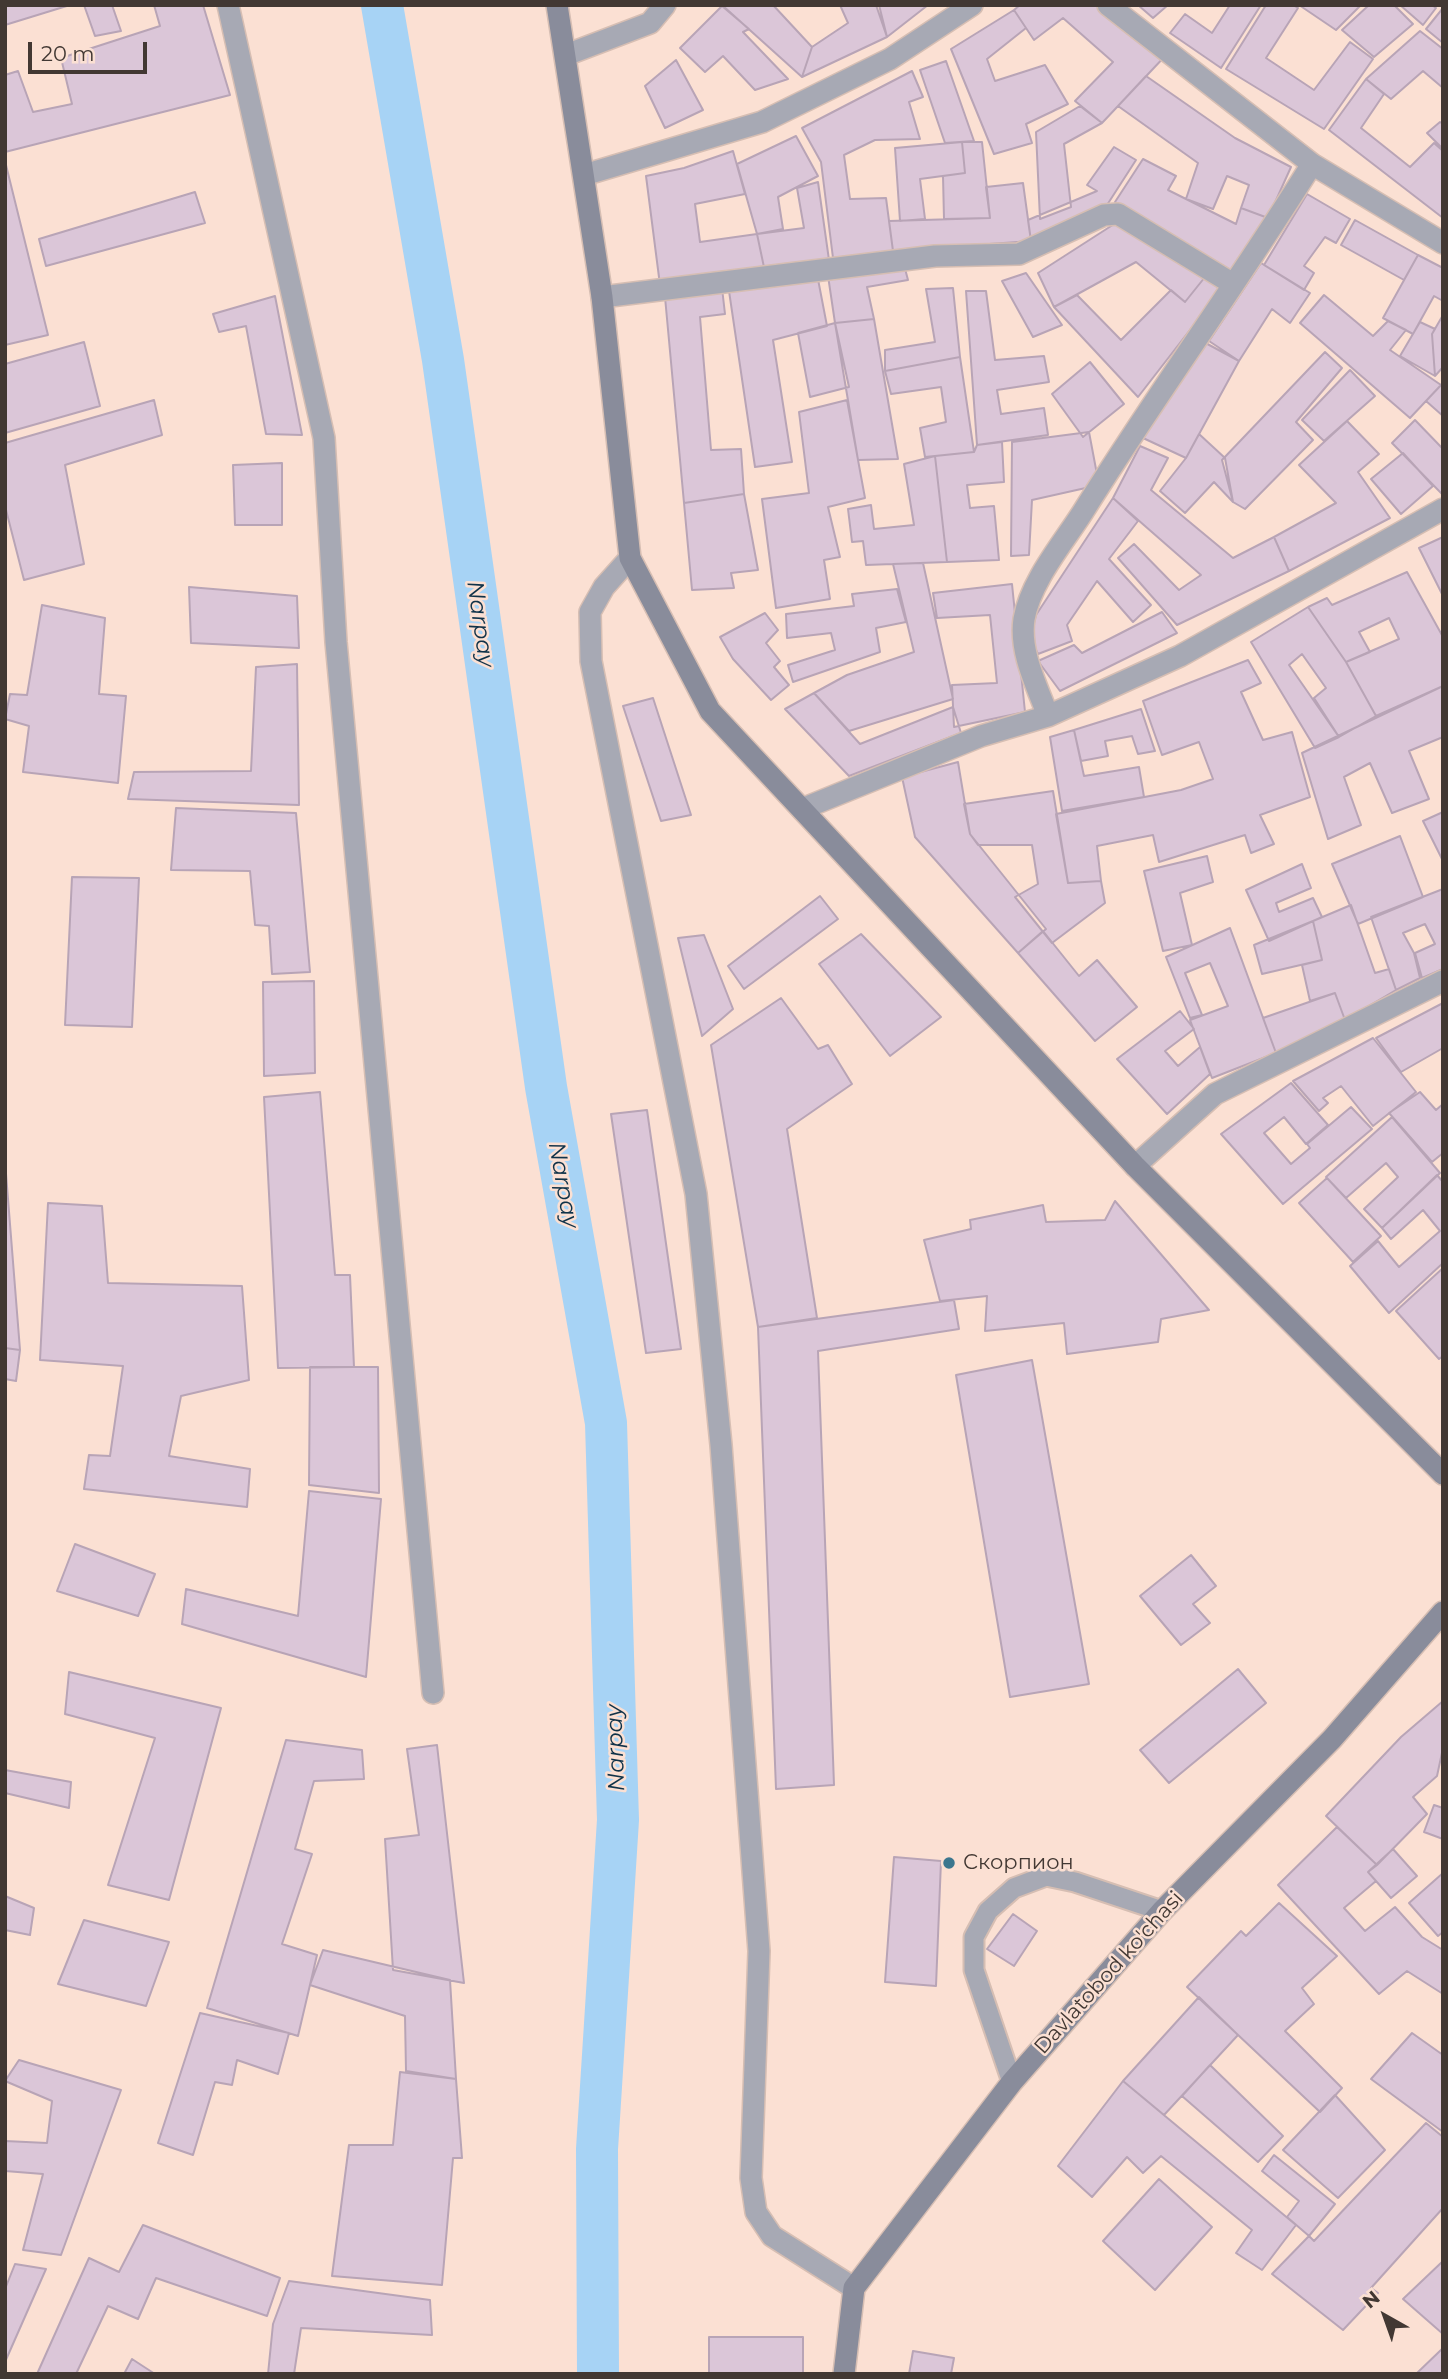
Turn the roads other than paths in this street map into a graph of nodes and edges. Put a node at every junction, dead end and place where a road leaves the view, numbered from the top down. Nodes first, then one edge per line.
1 (228, 5) edge
2 (557, 5) edge
3 (665, 5) edge
4 (972, 5) edge
5 (1108, 5) edge
6 (566, 55) junction
7 (1312, 164) junction
8 (583, 175) junction
9 (1443, 243) edge
10 (1233, 284) junction
11 (602, 297) junction
12 (1443, 509) edge
13 (630, 558) junction
14 (1048, 716) junction
15 (802, 809) junction
16 (1443, 981) edge
17 (1135, 1166) junction
18 (1443, 1474) edge
19 (1443, 1612) edge
20 (433, 1693) dead end
21 (1163, 1911) junction
22 (1012, 2082) junction
23 (855, 2288) junction
24 (845, 2374) edge

1 - 20 street
2 - 6 street
3 - 6 street
4 - 8 street
5 - 7 street
6 - 8 street
7 - 9 street
7 - 10 street
8 - 11 street
10 - 11 street
10 - 14 street
11 - 13 street
12 - 14 street
13 - 15 street
13 - 23 street
14 - 15 street
15 - 17 street
16 - 17 street
17 - 18 street
19 - 21 street, Davlatobod ko'chasi
21 - 22 street, Davlatobod ko'chasi
21 - 22 lane
22 - 23 street, Davlatobod ko'chasi
23 - 24 street

